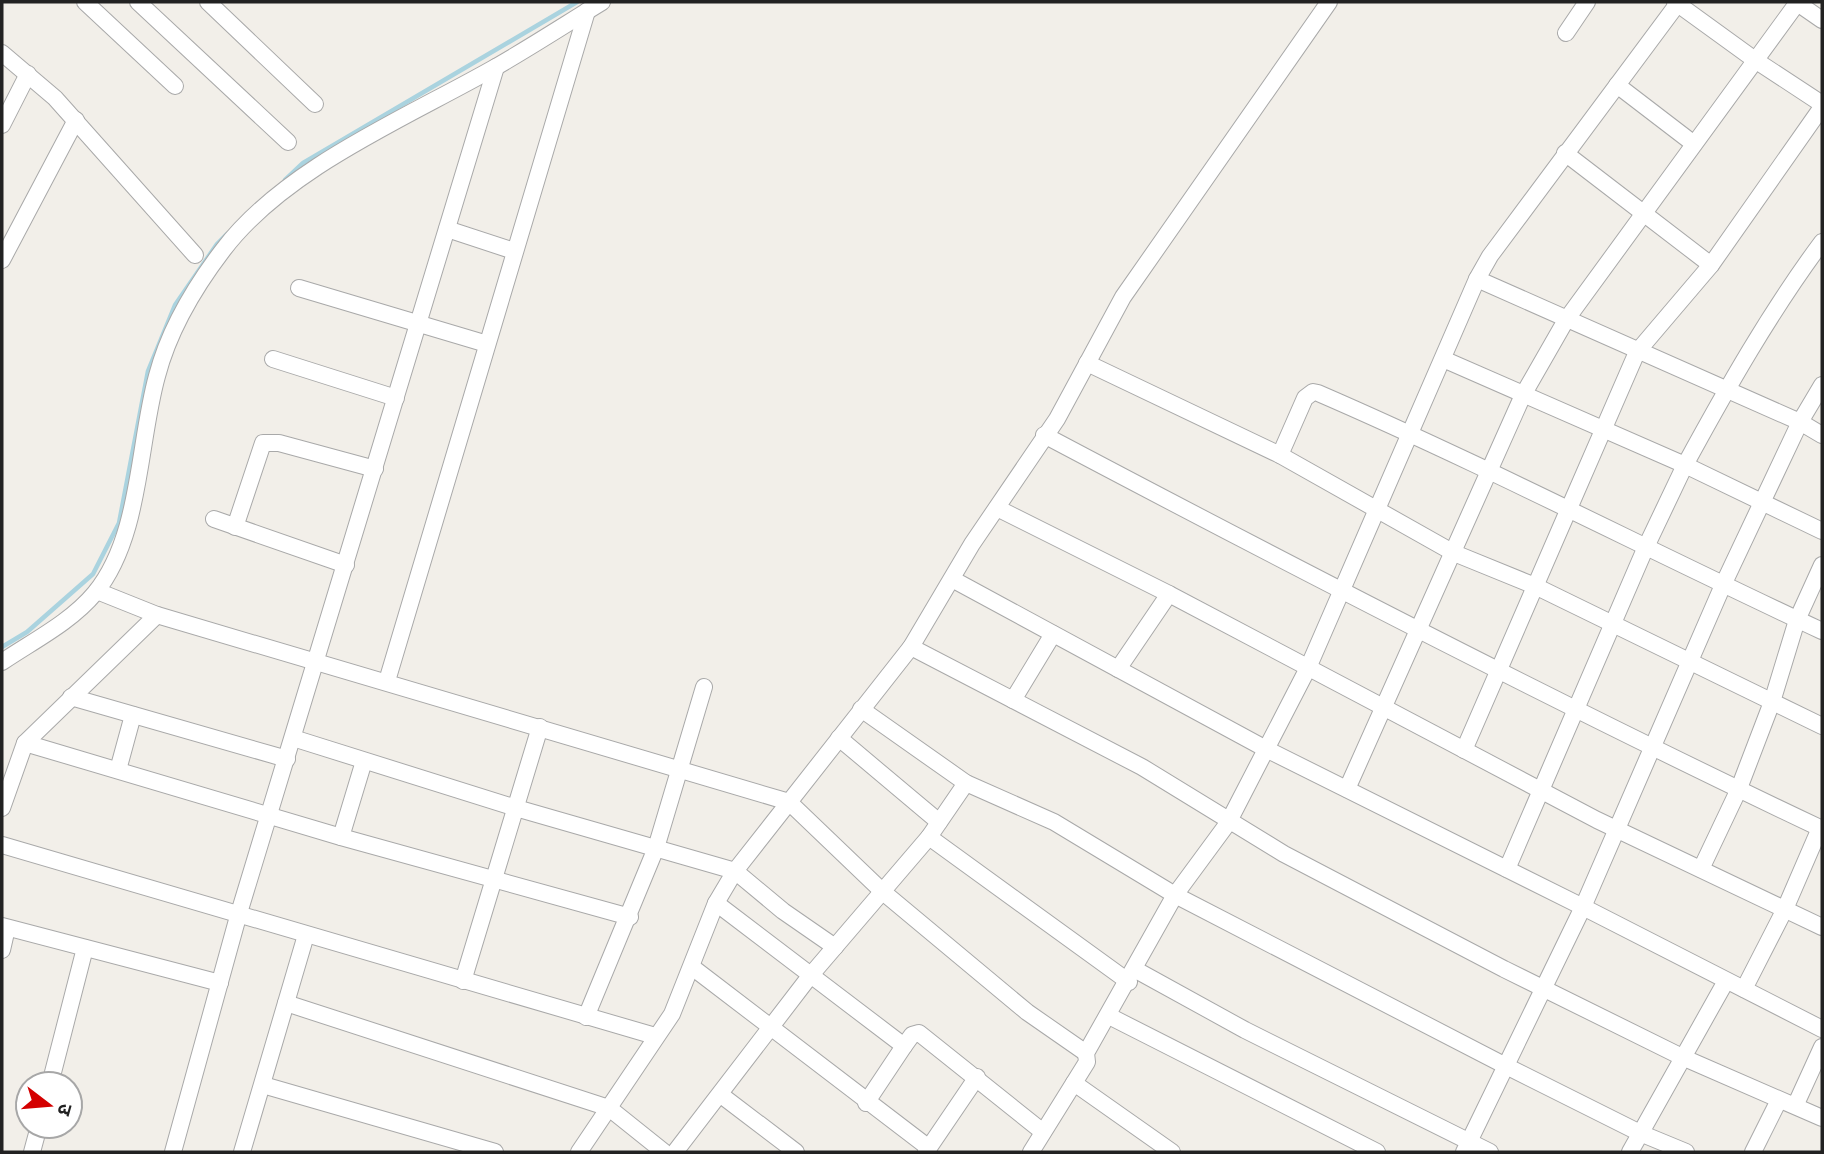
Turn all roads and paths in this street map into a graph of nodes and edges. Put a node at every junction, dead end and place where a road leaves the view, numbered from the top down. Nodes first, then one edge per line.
1 (85, 2) edge
2 (138, 2) edge
3 (208, 2) edge
4 (602, 2) edge
5 (1329, 2) edge
6 (1587, 2) edge
7 (1677, 2) edge
8 (1797, 2) edge
9 (587, 11) junction
10 (1822, 20) edge
11 (1566, 33) dead end
12 (2, 53) edge
13 (1755, 61) junction
14 (496, 67) junction
15 (28, 75) junction
16 (1617, 85) junction
17 (175, 86) dead end
18 (315, 103) dead end
19 (1822, 105) edge
20 (76, 120) junction
21 (2, 125) edge
22 (288, 142) dead end
23 (1694, 144) junction
24 (1565, 153) junction
25 (1643, 213) junction
26 (447, 229) junction
27 (1822, 242) edge
28 (514, 251) junction
29 (195, 255) dead end
30 (2, 260) edge
31 (1711, 265) junction
32 (1477, 279) junction
33 (299, 288) dead end
34 (1566, 320) junction
35 (419, 323) junction
36 (487, 344) junction
37 (1637, 352) junction
38 (273, 359) dead end
39 (1443, 359) junction
40 (1087, 363) junction
41 (1822, 385) edge
42 (1726, 389) junction
43 (1523, 395) junction
44 (396, 398) junction
45 (1800, 422) junction
46 (1604, 430) junction
47 (1412, 434) junction
48 (1044, 435) junction
49 (1822, 435) edge
50 (1280, 455) junction
51 (1685, 465) junction
52 (375, 469) junction
53 (1489, 469) junction
54 (1761, 502) junction
55 (996, 508) junction
56 (1568, 510) junction
57 (1376, 512) junction
58 (214, 519) dead end
59 (235, 527) junction
60 (1822, 531) edge
61 (1645, 549) junction
62 (1454, 553) junction
63 (346, 565) junction
64 (1822, 565) edge
65 (952, 579) junction
66 (1723, 585) junction
67 (1535, 586) junction
68 (97, 591) junction
69 (1342, 592) junction
70 (1169, 594) junction
71 (157, 615) junction
72 (1797, 620) junction
73 (1613, 624) junction
74 (1418, 630) junction
75 (1822, 631) edge
76 (1053, 634) junction
77 (911, 647) junction
78 (317, 661) junction
79 (2, 662) edge
80 (1690, 662) junction
81 (1308, 668) junction
82 (1118, 669) junction
83 (1499, 669) junction
84 (387, 681) junction
85 (704, 687) dead end
86 (71, 697) junction
87 (1013, 700) junction
88 (1772, 702) junction
89 (1384, 707) junction
90 (1578, 708) junction
91 (861, 709) junction
92 (133, 715) junction
93 (1822, 726) edge
94 (540, 727) junction
95 (839, 737) junction
96 (293, 738) junction
97 (25, 743) junction
98 (1653, 746) junction
99 (1266, 749) junction
100 (1464, 750) junction
101 (287, 759) junction
102 (364, 761) junction
103 (680, 768) junction
104 (118, 770) junction
105 (966, 783) junction
106 (1347, 789) junction
107 (1543, 791) junction
108 (1738, 791) junction
109 (789, 802) junction
110 (2, 808) edge
111 (516, 808) junction
112 (270, 815) junction
113 (940, 822) junction
114 (1228, 823) junction
115 (1617, 829) junction
116 (1821, 829) edge
117 (341, 837) junction
118 (929, 837) junction
119 (2, 845) edge
120 (656, 848) junction
121 (1507, 869) junction
122 (735, 870) junction
123 (1701, 870) junction
124 (494, 881) junction
125 (883, 892) junction
126 (1175, 895) junction
127 (716, 903) junction
128 (1583, 906) junction
129 (1784, 909) junction
130 (239, 913) junction
131 (630, 917) junction
132 (4, 927) edge
133 (1822, 927) edge
134 (306, 935) junction
135 (835, 947) junction
136 (85, 948) junction
137 (2, 950) edge
138 (692, 967) junction
139 (810, 976) junction
140 (1133, 976) junction
141 (463, 981) junction
142 (1726, 981) junction
143 (220, 982) junction
144 (1544, 988) junction
145 (1744, 989) junction
146 (286, 1003) junction
147 (1109, 1016) junction
148 (586, 1017) junction
149 (770, 1028) junction
150 (1822, 1029) edge
151 (655, 1036) junction
152 (904, 1046) junction
153 (1822, 1047) edge
154 (1086, 1053) junction
155 (1682, 1057) junction
156 (1504, 1065) junction
157 (54, 1070) edge
158 (977, 1077) junction
159 (1074, 1083) junction
160 (263, 1085) junction
161 (721, 1095) junction
162 (1779, 1100) junction
163 (866, 1103) junction
164 (1796, 1104) junction
165 (609, 1108) junction
166 (1822, 1118) edge
167 (1043, 1132) junction
168 (1640, 1133) junction
169 (1466, 1147) edge
170 (927, 1150) edge
171 (173, 1152) edge
172 (242, 1152) edge
173 (495, 1152) edge
174 (579, 1152) edge
175 (664, 1152) edge
176 (675, 1152) edge
177 (796, 1152) edge
178 (1031, 1152) edge
179 (1172, 1152) edge
180 (1377, 1152) edge
181 (1490, 1152) edge
182 (1630, 1152) edge
183 (1686, 1152) edge
184 (1753, 1152) edge

1 - 17 street
2 - 22 street
3 - 18 street
4 - 9 street
5 - 40 street
6 - 11 street
7 - 13 street
7 - 16 street
8 - 10 street
8 - 13 street
9 - 14 street
9 - 28 street
12 - 15 street
13 - 19 street
13 - 23 street
14 - 26 street
14 - 68 street
15 - 20 street
15 - 21 street
16 - 23 street
16 - 24 street
19 - 31 street
20 - 29 street
20 - 30 street
23 - 25 street
24 - 25 street
24 - 32 street
25 - 31 street
25 - 34 street
26 - 28 street
26 - 35 street
27 - 42 street
28 - 36 street
31 - 37 street
32 - 34 street
32 - 39 street
33 - 35 street
34 - 37 street
34 - 43 street
35 - 36 street
35 - 44 street
36 - 84 street
37 - 42 street
37 - 46 street
38 - 44 street
39 - 43 street
39 - 47 street
40 - 48 street
40 - 50 street
41 - 45 street
42 - 45 street
42 - 51 street
43 - 46 street
43 - 53 street
44 - 52 street
45 - 49 street
45 - 54 street
46 - 51 street
46 - 56 street
47 - 50 street
47 - 53 street
47 - 57 street
48 - 55 street
48 - 69 street
50 - 57 street
51 - 54 street
51 - 61 street
52 - 59 street
52 - 63 street
53 - 56 street
53 - 62 street
54 - 60 street
54 - 66 street
55 - 65 street
55 - 70 street
56 - 61 street
56 - 67 street
57 - 62 street
57 - 69 street
58 - 59 street
59 - 63 street
61 - 66 street
61 - 73 street
62 - 67 street
62 - 74 street
63 - 78 street
64 - 72 street
65 - 76 street
65 - 77 street
66 - 72 street
66 - 80 street
67 - 73 street
67 - 83 street
68 - 71 street
68 - 79 street
69 - 74 street
69 - 81 street
70 - 81 street
70 - 82 street
71 - 78 street
71 - 86 street
72 - 75 street
72 - 88 street
73 - 80 street
73 - 90 street
74 - 83 street
74 - 89 street
76 - 82 street
76 - 87 street
77 - 87 street
77 - 91 street
78 - 84 street
78 - 96 street
80 - 88 street
80 - 98 street
81 - 89 street
81 - 99 street
82 - 99 street
83 - 90 street
83 - 100 street
84 - 94 street
85 - 103 street
86 - 92 street
86 - 97 street
87 - 114 street
88 - 93 street
88 - 108 street
89 - 100 street
89 - 106 street
90 - 98 street
90 - 107 street
91 - 95 street
91 - 105 street
92 - 101 street
92 - 104 street
94 - 103 street
94 - 111 street
95 - 109 street
95 - 113 street
96 - 101 street
96 - 102 street
97 - 104 street
97 - 110 street
98 - 108 street
98 - 115 street
99 - 106 street
99 - 114 street
100 - 107 street
101 - 112 street
102 - 111 street
102 - 117 street
103 - 109 street
103 - 120 street
104 - 112 street
105 - 113 street
105 - 126 street
106 - 121 street
107 - 115 street
107 - 121 street
108 - 116 street
108 - 123 street
109 - 122 street
109 - 125 street
111 - 120 street
111 - 124 street
112 - 117 street
112 - 130 street
113 - 118 street
114 - 126 street
114 - 144 street
115 - 123 street
115 - 128 street
116 - 129 street
117 - 124 street
118 - 125 street
118 - 140 street
119 - 130 street
120 - 122 street
120 - 131 street
121 - 128 street
122 - 127 street
122 - 135 street
123 - 129 street
124 - 131 street
124 - 141 street
125 - 135 street
125 - 154 street
126 - 140 street
126 - 156 street
127 - 138 street
127 - 139 street
128 - 142 street
128 - 144 street
129 - 133 street
129 - 145 street
130 - 134 street
130 - 143 street
131 - 148 street
132 - 136 street
132 - 137 street
134 - 141 street
134 - 146 street
135 - 139 street
136 - 143 street
136 - 157 street
138 - 149 street
138 - 151 street
139 - 149 street
139 - 152 street
140 - 147 street
140 - 169 street
141 - 148 street
142 - 145 street
142 - 155 street
143 - 171 street
144 - 155 street
144 - 156 street
145 - 150 street
146 - 160 street
146 - 165 street
147 - 154 street
147 - 180 street
148 - 151 street
149 - 161 street
149 - 163 street
151 - 165 street
152 - 158 street
152 - 163 street
153 - 164 street
154 - 159 street
155 - 162 street
155 - 168 street
156 - 168 street
156 - 169 street
158 - 167 street
158 - 170 street
159 - 167 street
159 - 179 street
160 - 172 street
160 - 173 street
161 - 176 street
161 - 177 street
162 - 164 street
162 - 184 street
163 - 170 street
164 - 166 street
165 - 174 street
165 - 175 street
167 - 178 street
168 - 182 street
168 - 183 street
169 - 181 street

